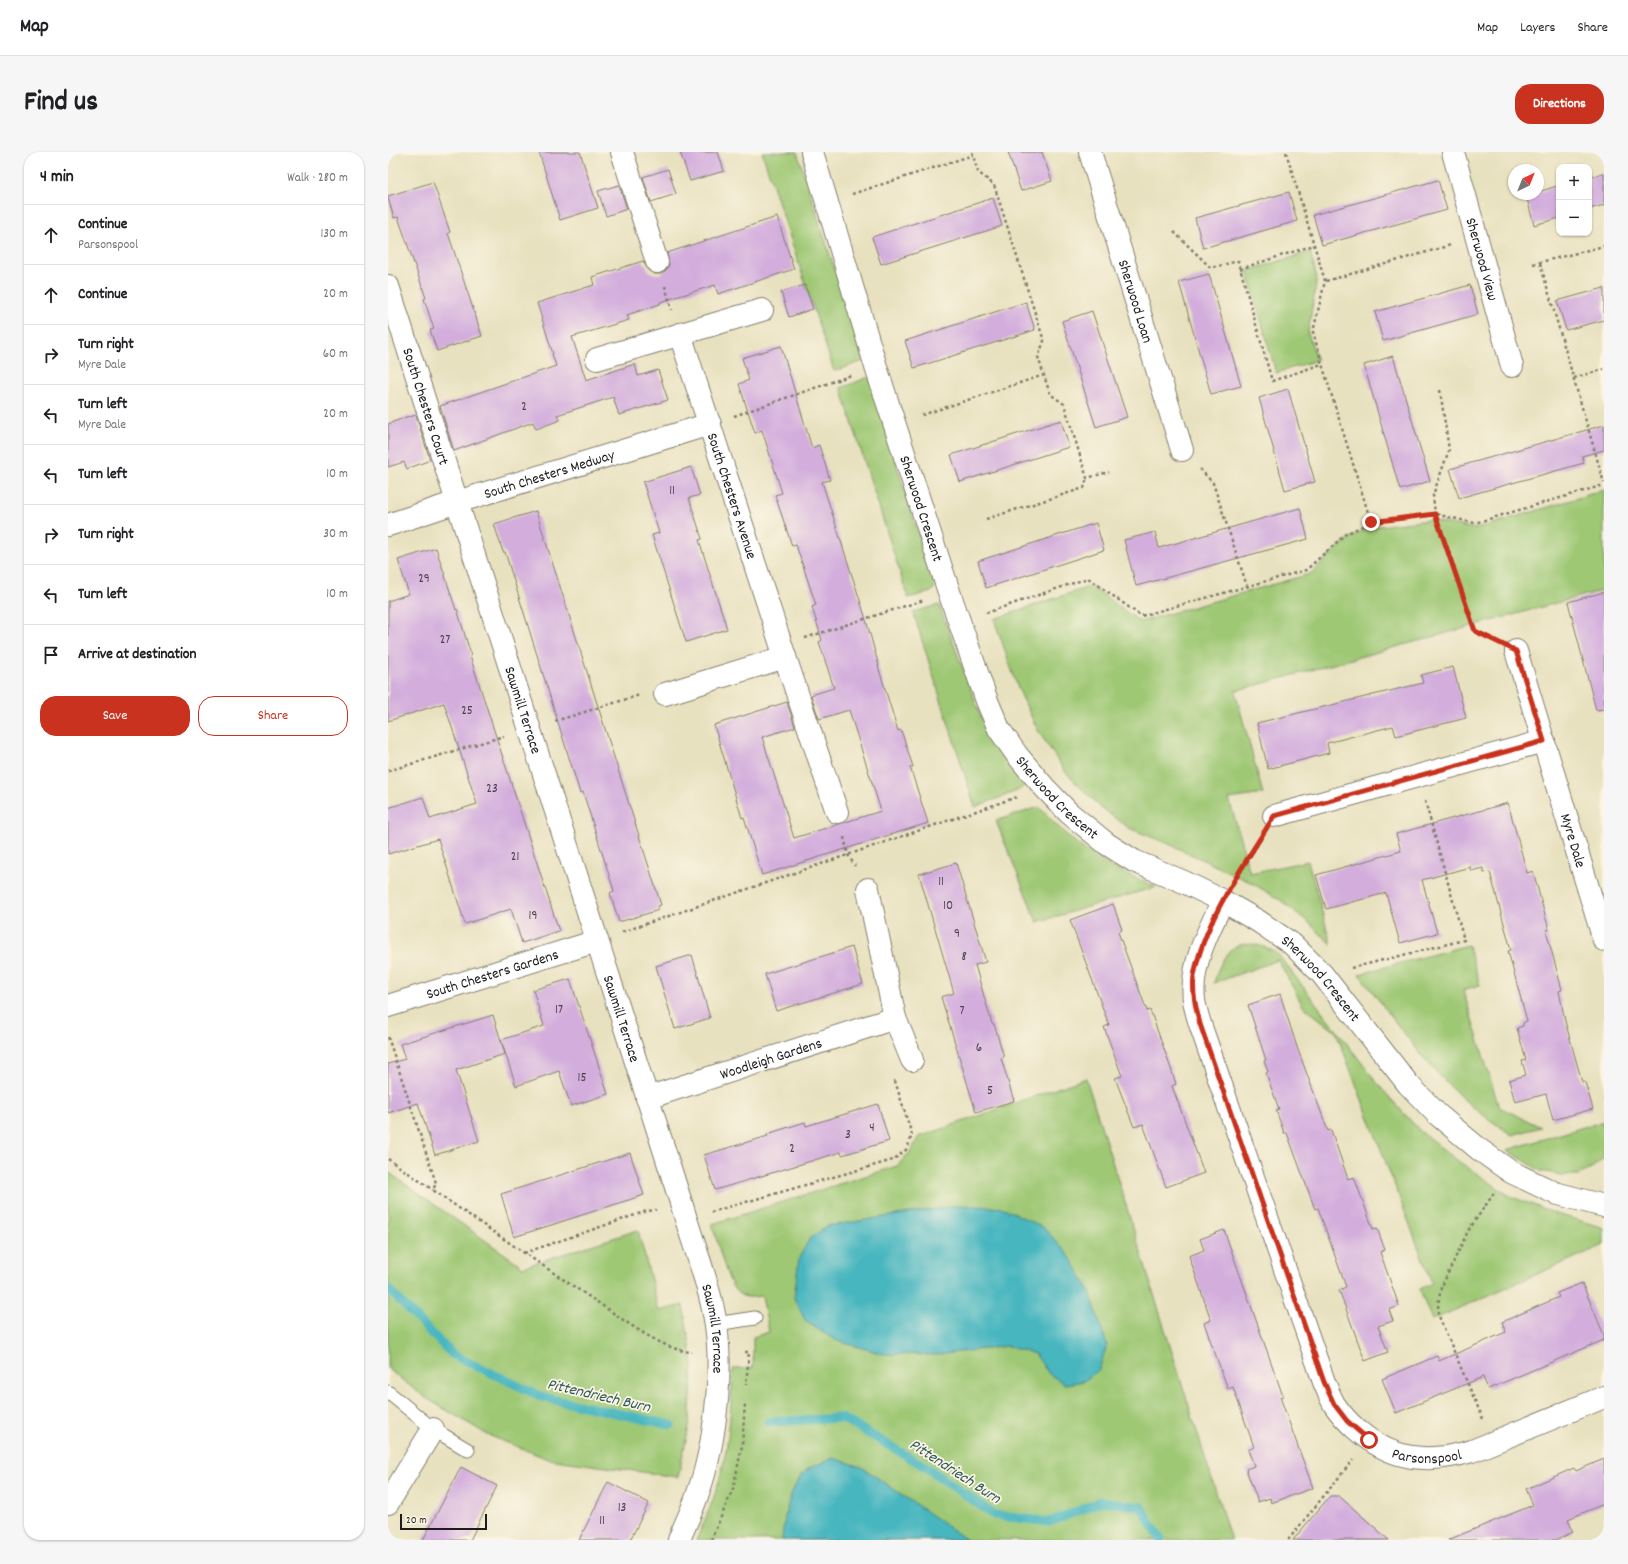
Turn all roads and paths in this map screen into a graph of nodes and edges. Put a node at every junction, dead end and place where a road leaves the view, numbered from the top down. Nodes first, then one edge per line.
1 (622, 152) edge
2 (812, 152) edge
3 (1090, 152) edge
4 (1286, 152) edge
5 (1453, 152) edge
6 (972, 154) edge
7 (852, 194) dead end
8 (1174, 232) dead end
9 (1477, 237) junction
10 (1314, 245) junction
11 (1604, 246) edge
12 (657, 262) joint
13 (1540, 262) junction
14 (1533, 264) dead end
15 (1240, 269) junction
16 (1326, 281) junction
17 (388, 286) edge
18 (762, 310) dead end
19 (680, 334) junction
20 (597, 359) dead end
21 (1322, 364) junction
22 (1512, 366) dead end
23 (876, 367) junction
24 (1604, 369) edge
25 (1044, 375) junction
26 (1574, 378) junction
27 (1440, 390) dead end
28 (922, 415) dead end
29 (710, 424) junction
30 (1182, 450) joint
31 (1109, 472) dead end
32 (1087, 478) junction
33 (1604, 484) edge
34 (457, 502) junction
35 (1435, 514) junction
36 (986, 519) dead end
37 (1371, 522) junction
38 (388, 525) edge
39 (1247, 586) junction
40 (949, 592) junction
41 (986, 614) dead end
42 (1516, 651) joint
43 (785, 657) junction
44 (665, 694) joint
45 (529, 728) junction
46 (1544, 741) junction
47 (388, 771) edge
48 (1418, 776) junction
49 (1044, 787) junction
50 (837, 812) joint
51 (1274, 816) joint
52 (848, 854) junction
53 (868, 889) joint
54 (1223, 901) junction
55 (1604, 940) edge
56 (597, 941) junction
57 (1347, 969) dead end
58 (388, 1006) edge
59 (895, 1018) junction
60 (388, 1037) edge
61 (912, 1060) joint
62 (647, 1098) junction
63 (388, 1159) edge
64 (1511, 1172) junction
65 (433, 1190) junction
66 (1604, 1206) edge
67 (683, 1209) junction
68 (524, 1253) junction
69 (755, 1318) dead end
70 (716, 1324) junction
71 (719, 1352) junction
72 (746, 1391) dead end
73 (388, 1392) edge
74 (1604, 1397) edge
75 (745, 1399) dead end
76 (433, 1429) junction
77 (1369, 1440) junction
78 (1493, 1442) junction
79 (468, 1450) dead end
80 (388, 1503) edge
81 (678, 1540) edge
82 (712, 1540) edge
83 (1288, 1540) edge

1 - 12 street
2 - 23 street, Sherwood Crescent
3 - 30 street, Sherwood Loan
4 - 10 path
5 - 9 street, Sherwood View
6 - 7 path
6 - 25 path
8 - 15 path
9 - 16 path
9 - 22 street, Sherwood View
10 - 15 path
10 - 16 path
11 - 13 path
12 - 19 path
13 - 14 path
13 - 26 path
15 - 21 path
16 - 21 path
17 - 34 street, South Chesters Court
18 - 19 street
19 - 20 street
19 - 29 street, South Chesters Avenue
21 - 37 path
23 - 29 path
23 - 40 street, Sherwood Crescent
24 - 26 path
25 - 28 path
25 - 32 path
26 - 33 path
27 - 35 path
29 - 34 street, South Chesters Medway
29 - 43 street, South Chesters Avenue
30 - 39 path
31 - 32 path
32 - 36 path
33 - 35 path
34 - 38 street, South Chesters Medway
34 - 45 street, Sawmill Terrace
35 - 37 path
35 - 42 path
37 - 39 path
39 - 41 path
40 - 43 path
40 - 49 street, Sherwood Crescent
42 - 46 street, Myre Dale
43 - 44 street
43 - 50 street, South Chesters Avenue
44 - 45 path
45 - 47 path
45 - 56 street, Sawmill Terrace
46 - 48 street
46 - 55 street, Myre Dale
48 - 51 street
48 - 57 path
49 - 52 path
49 - 54 street, Sherwood Crescent
50 - 52 path
51 - 54 path
52 - 53 path
52 - 56 path
53 - 59 street
54 - 64 street, Sherwood Crescent
54 - 77 street, Parsonspool
56 - 58 street, South Chesters Gardens
56 - 62 street, Sawmill Terrace
59 - 61 street
59 - 62 street, Woodleigh Gardens
60 - 65 path
61 - 67 path
62 - 67 street, Sawmill Terrace
63 - 65 path
64 - 66 street, Sherwood Crescent
64 - 78 path
65 - 68 path
67 - 68 path
67 - 70 street, Sawmill Terrace
68 - 71 path
69 - 70 lane
70 - 71 street, Sawmill Terrace
71 - 72 path
71 - 81 street, Sawmill Terrace
73 - 76 lane
74 - 78 street, Parsonspool
75 - 82 path
76 - 79 lane
76 - 80 street
77 - 78 street, Parsonspool
77 - 83 path

